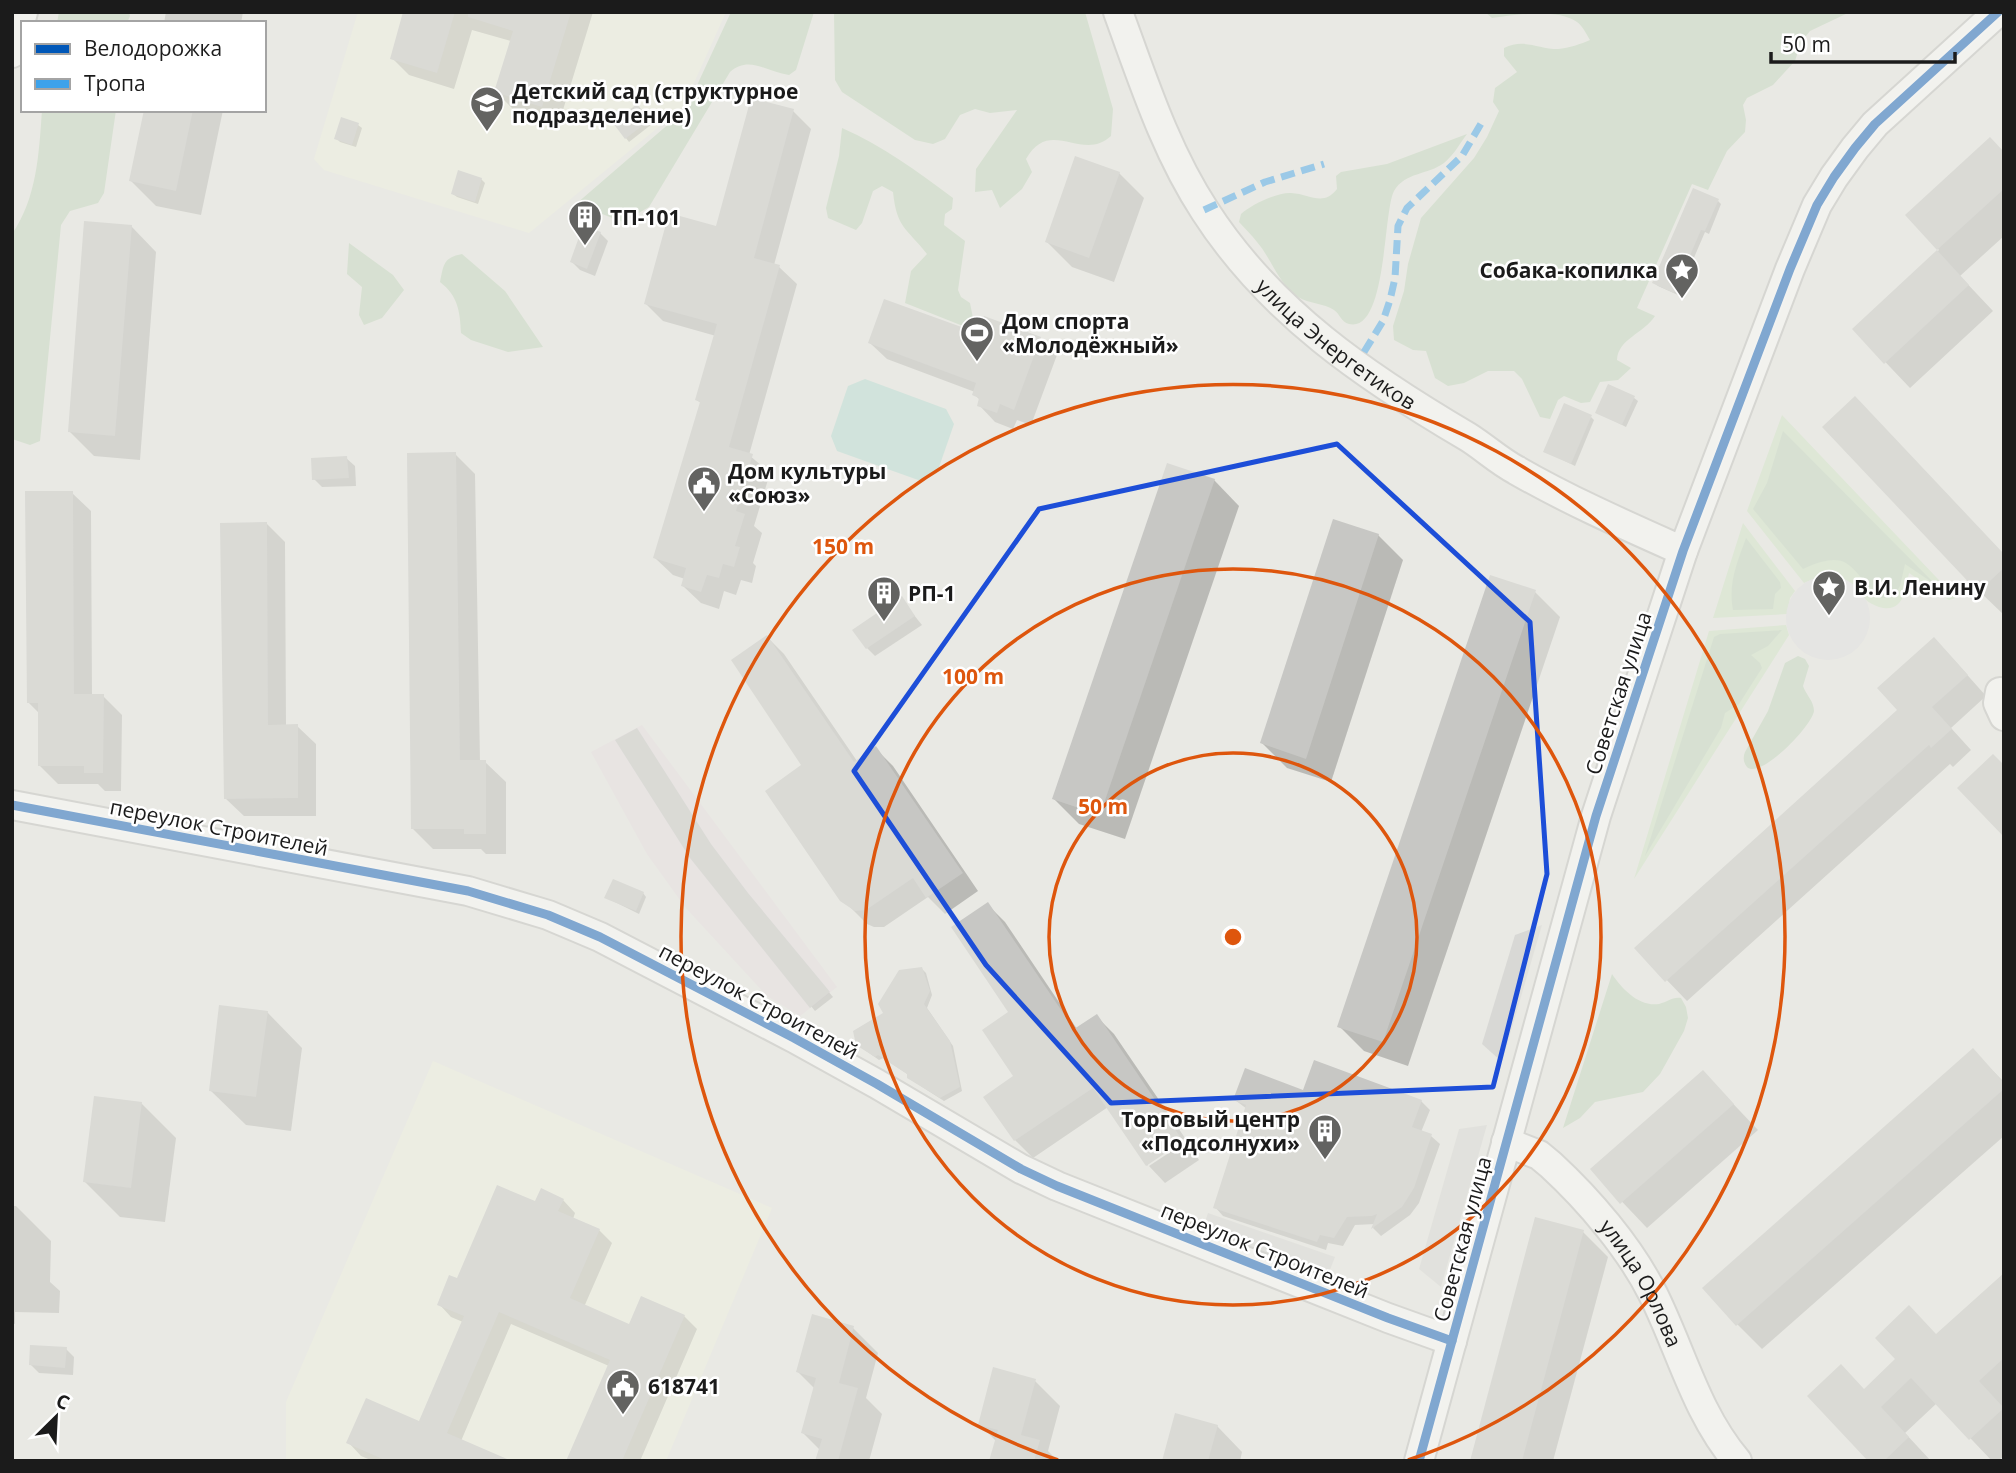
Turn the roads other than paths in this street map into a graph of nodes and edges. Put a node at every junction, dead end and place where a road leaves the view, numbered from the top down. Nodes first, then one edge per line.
1 (23, 12) edge
2 (1118, 12) edge
3 (1998, 12) edge
4 (12, 53) edge
5 (1683, 551) junction
6 (12, 805) edge
7 (1506, 1142) junction
8 (1452, 1341) junction
9 (1419, 1461) edge
10 (1737, 1461) edge

1 - 4 street
2 - 5 street, улица Энергетиков
3 - 5 street, Советская улица
5 - 7 street, Советская улица
6 - 8 street, переулок Строителей
7 - 8 street, Советская улица
7 - 10 street, улица Орлова
8 - 9 street, Советская улица

